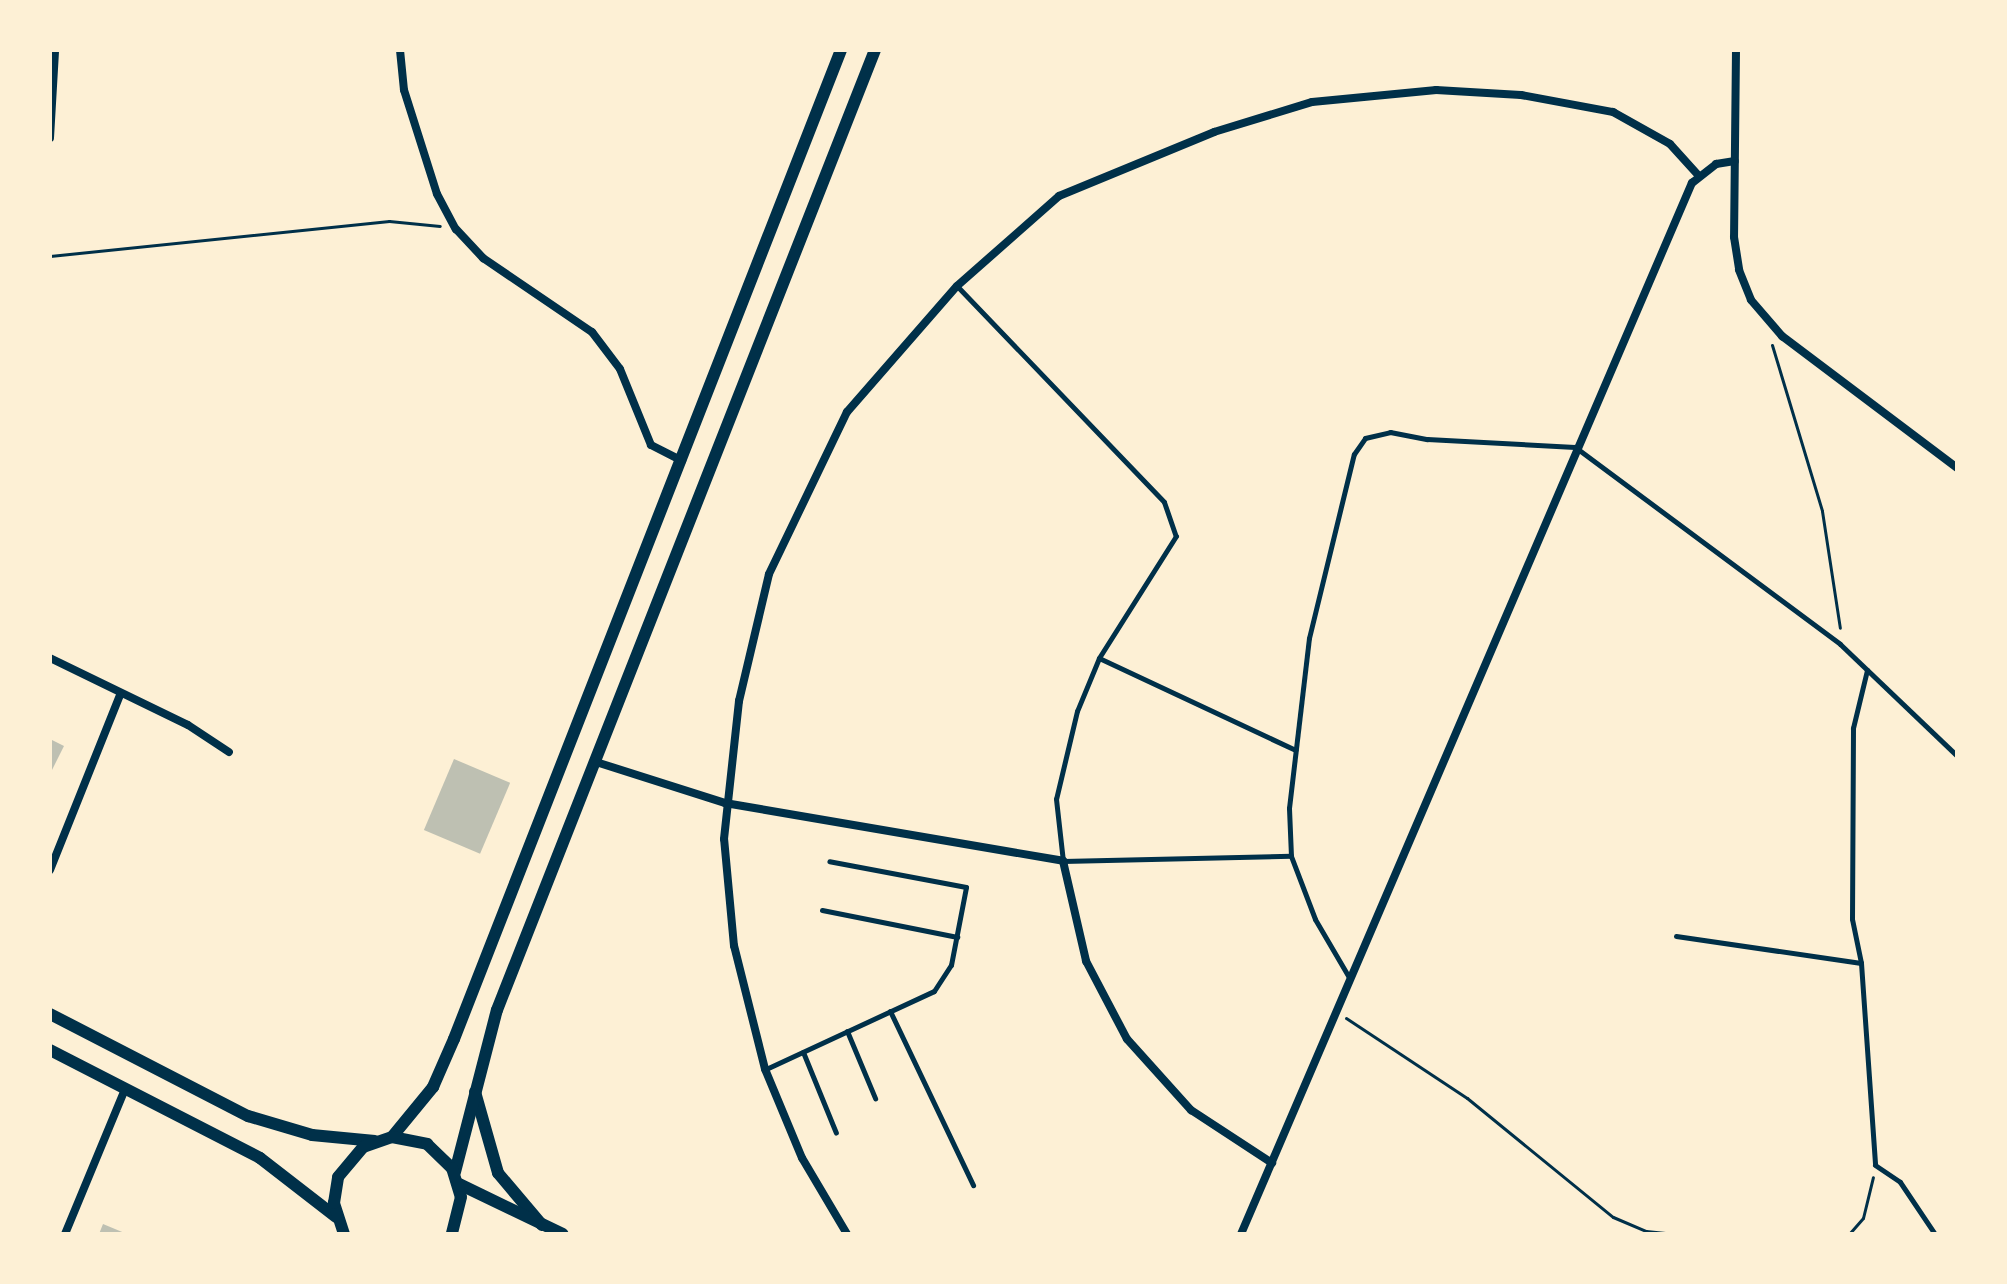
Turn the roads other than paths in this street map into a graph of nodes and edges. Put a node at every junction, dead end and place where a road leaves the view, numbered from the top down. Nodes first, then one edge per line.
1 (55, 50) edge
2 (400, 50) edge
3 (841, 50) edge
4 (875, 50) edge
5 (1736, 50) edge
6 (50, 138) edge
7 (1735, 161) junction
8 (1698, 175) junction
9 (957, 286) junction
10 (1575, 447) junction
11 (683, 462) junction
12 (1957, 468) edge
13 (50, 658) edge
14 (1099, 658) junction
15 (1867, 670) junction
16 (120, 695) junction
17 (1295, 750) junction
18 (229, 752) dead end
19 (1957, 756) edge
20 (596, 762) junction
21 (725, 803) junction
22 (50, 843) edge
23 (60, 847) junction
24 (1291, 856) junction
25 (829, 861) dead end
26 (1063, 861) junction
27 (50, 870) edge
28 (822, 910) dead end
29 (1676, 936) dead end
30 (957, 937) junction
31 (1861, 963) junction
32 (1350, 979) junction
33 (890, 1011) junction
34 (50, 1014) edge
35 (847, 1031) junction
36 (50, 1050) edge
37 (803, 1052) junction
38 (765, 1069) junction
39 (475, 1088) junction
40 (125, 1089) junction
41 (875, 1098) dead end
42 (836, 1133) dead end
43 (392, 1137) junction
44 (375, 1141) junction
45 (1272, 1163) junction
46 (457, 1178) junction
47 (973, 1185) dead end
48 (336, 1217) junction
49 (542, 1225) junction
50 (65, 1234) edge
51 (344, 1234) edge
52 (452, 1234) edge
53 (563, 1234) edge
54 (847, 1234) edge
55 (1241, 1234) edge
56 (1935, 1234) edge

1 - 6 street
2 - 11 street
3 - 11 street
4 - 20 street
5 - 7 street
7 - 8 street
7 - 12 street
8 - 9 street
8 - 10 street
9 - 14 lane
9 - 21 street
10 - 15 lane
10 - 17 lane
10 - 32 street
11 - 43 street
13 - 16 street
14 - 17 lane
14 - 26 lane
15 - 19 lane
15 - 31 lane
16 - 18 street
16 - 23 street
17 - 24 lane
20 - 21 street
20 - 39 street
21 - 26 street
21 - 38 street
22 - 23 street
23 - 27 street
24 - 26 lane
24 - 32 lane
25 - 30 lane
26 - 45 street
28 - 30 lane
29 - 31 lane
30 - 33 lane
31 - 56 lane
32 - 45 street
33 - 35 lane
33 - 47 lane
34 - 44 street
35 - 37 lane
35 - 41 lane
36 - 40 street
37 - 38 lane
37 - 42 lane
38 - 54 street
39 - 46 street
39 - 49 street
40 - 48 street
40 - 50 street
43 - 44 street
43 - 46 street
44 - 48 street
45 - 55 street
46 - 49 street
46 - 52 street
48 - 51 street
49 - 53 street

